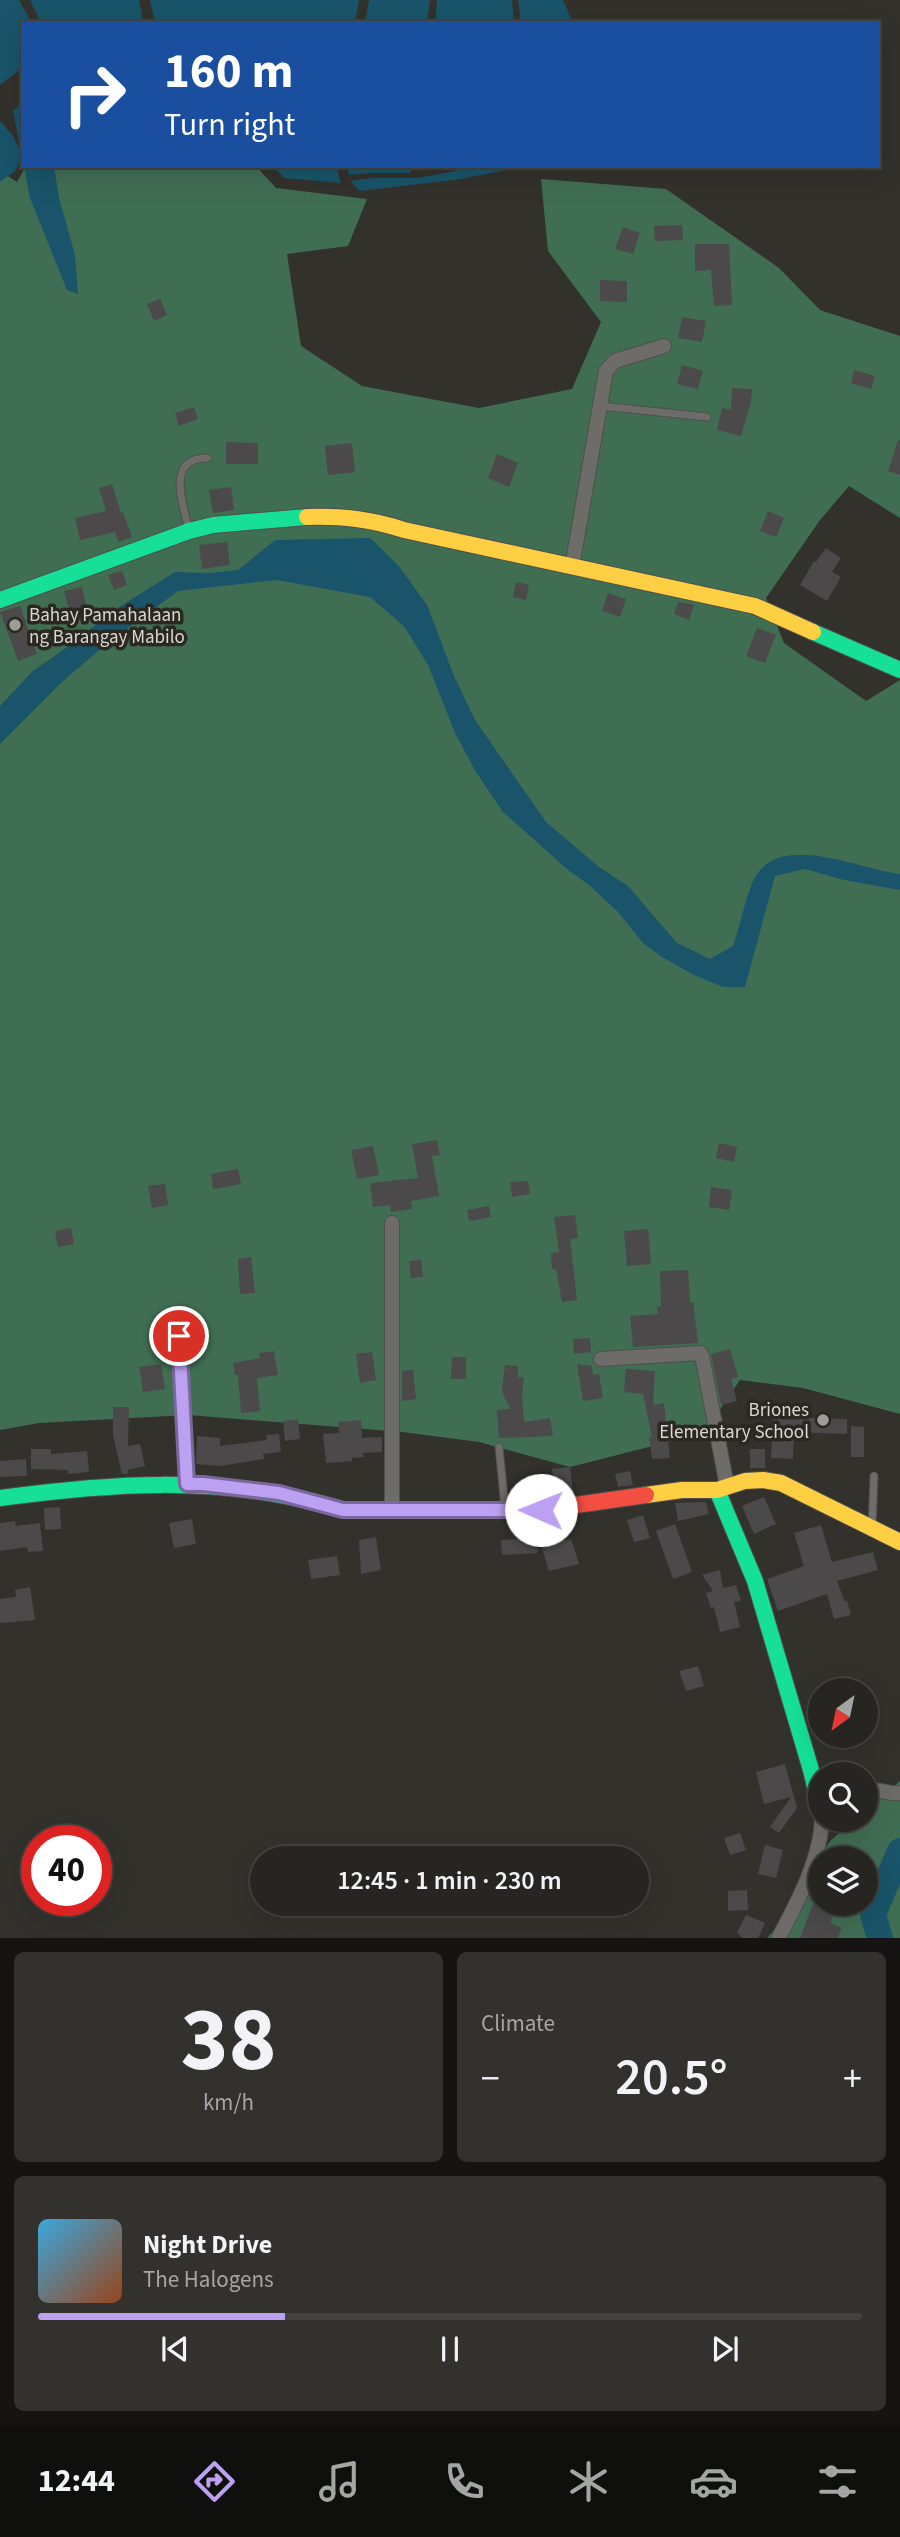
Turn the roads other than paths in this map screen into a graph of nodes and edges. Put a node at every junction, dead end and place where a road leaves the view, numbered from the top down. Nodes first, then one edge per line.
1 (664, 346) dead end
2 (601, 406) junction
3 (707, 417) dead end
4 (208, 457) dead end
5 (189, 531) junction
6 (572, 567) junction
7 (0, 600) edge
8 (900, 670) edge
9 (392, 1223) dead end
10 (179, 1336) dead end
11 (601, 1359) dead end
12 (499, 1447) dead end
13 (874, 1476) dead end
14 (187, 1484) junction
15 (722, 1488) junction
16 (0, 1498) edge
17 (505, 1509) junction
18 (392, 1511) junction
19 (872, 1528) junction
20 (900, 1542) edge
21 (809, 1762) edge
22 (878, 1791) edge
23 (900, 1793) edge
24 (821, 1832) edge
25 (778, 1938) edge

1 - 2 street
2 - 3 lane
2 - 6 street
4 - 5 lane
5 - 6 street
5 - 7 street
6 - 8 street
9 - 18 street
10 - 14 street
11 - 15 street
12 - 17 lane
13 - 19 lane
14 - 16 street
14 - 18 street
15 - 17 street
15 - 19 street
15 - 21 street
17 - 18 street
19 - 20 street
22 - 23 street
24 - 25 street

